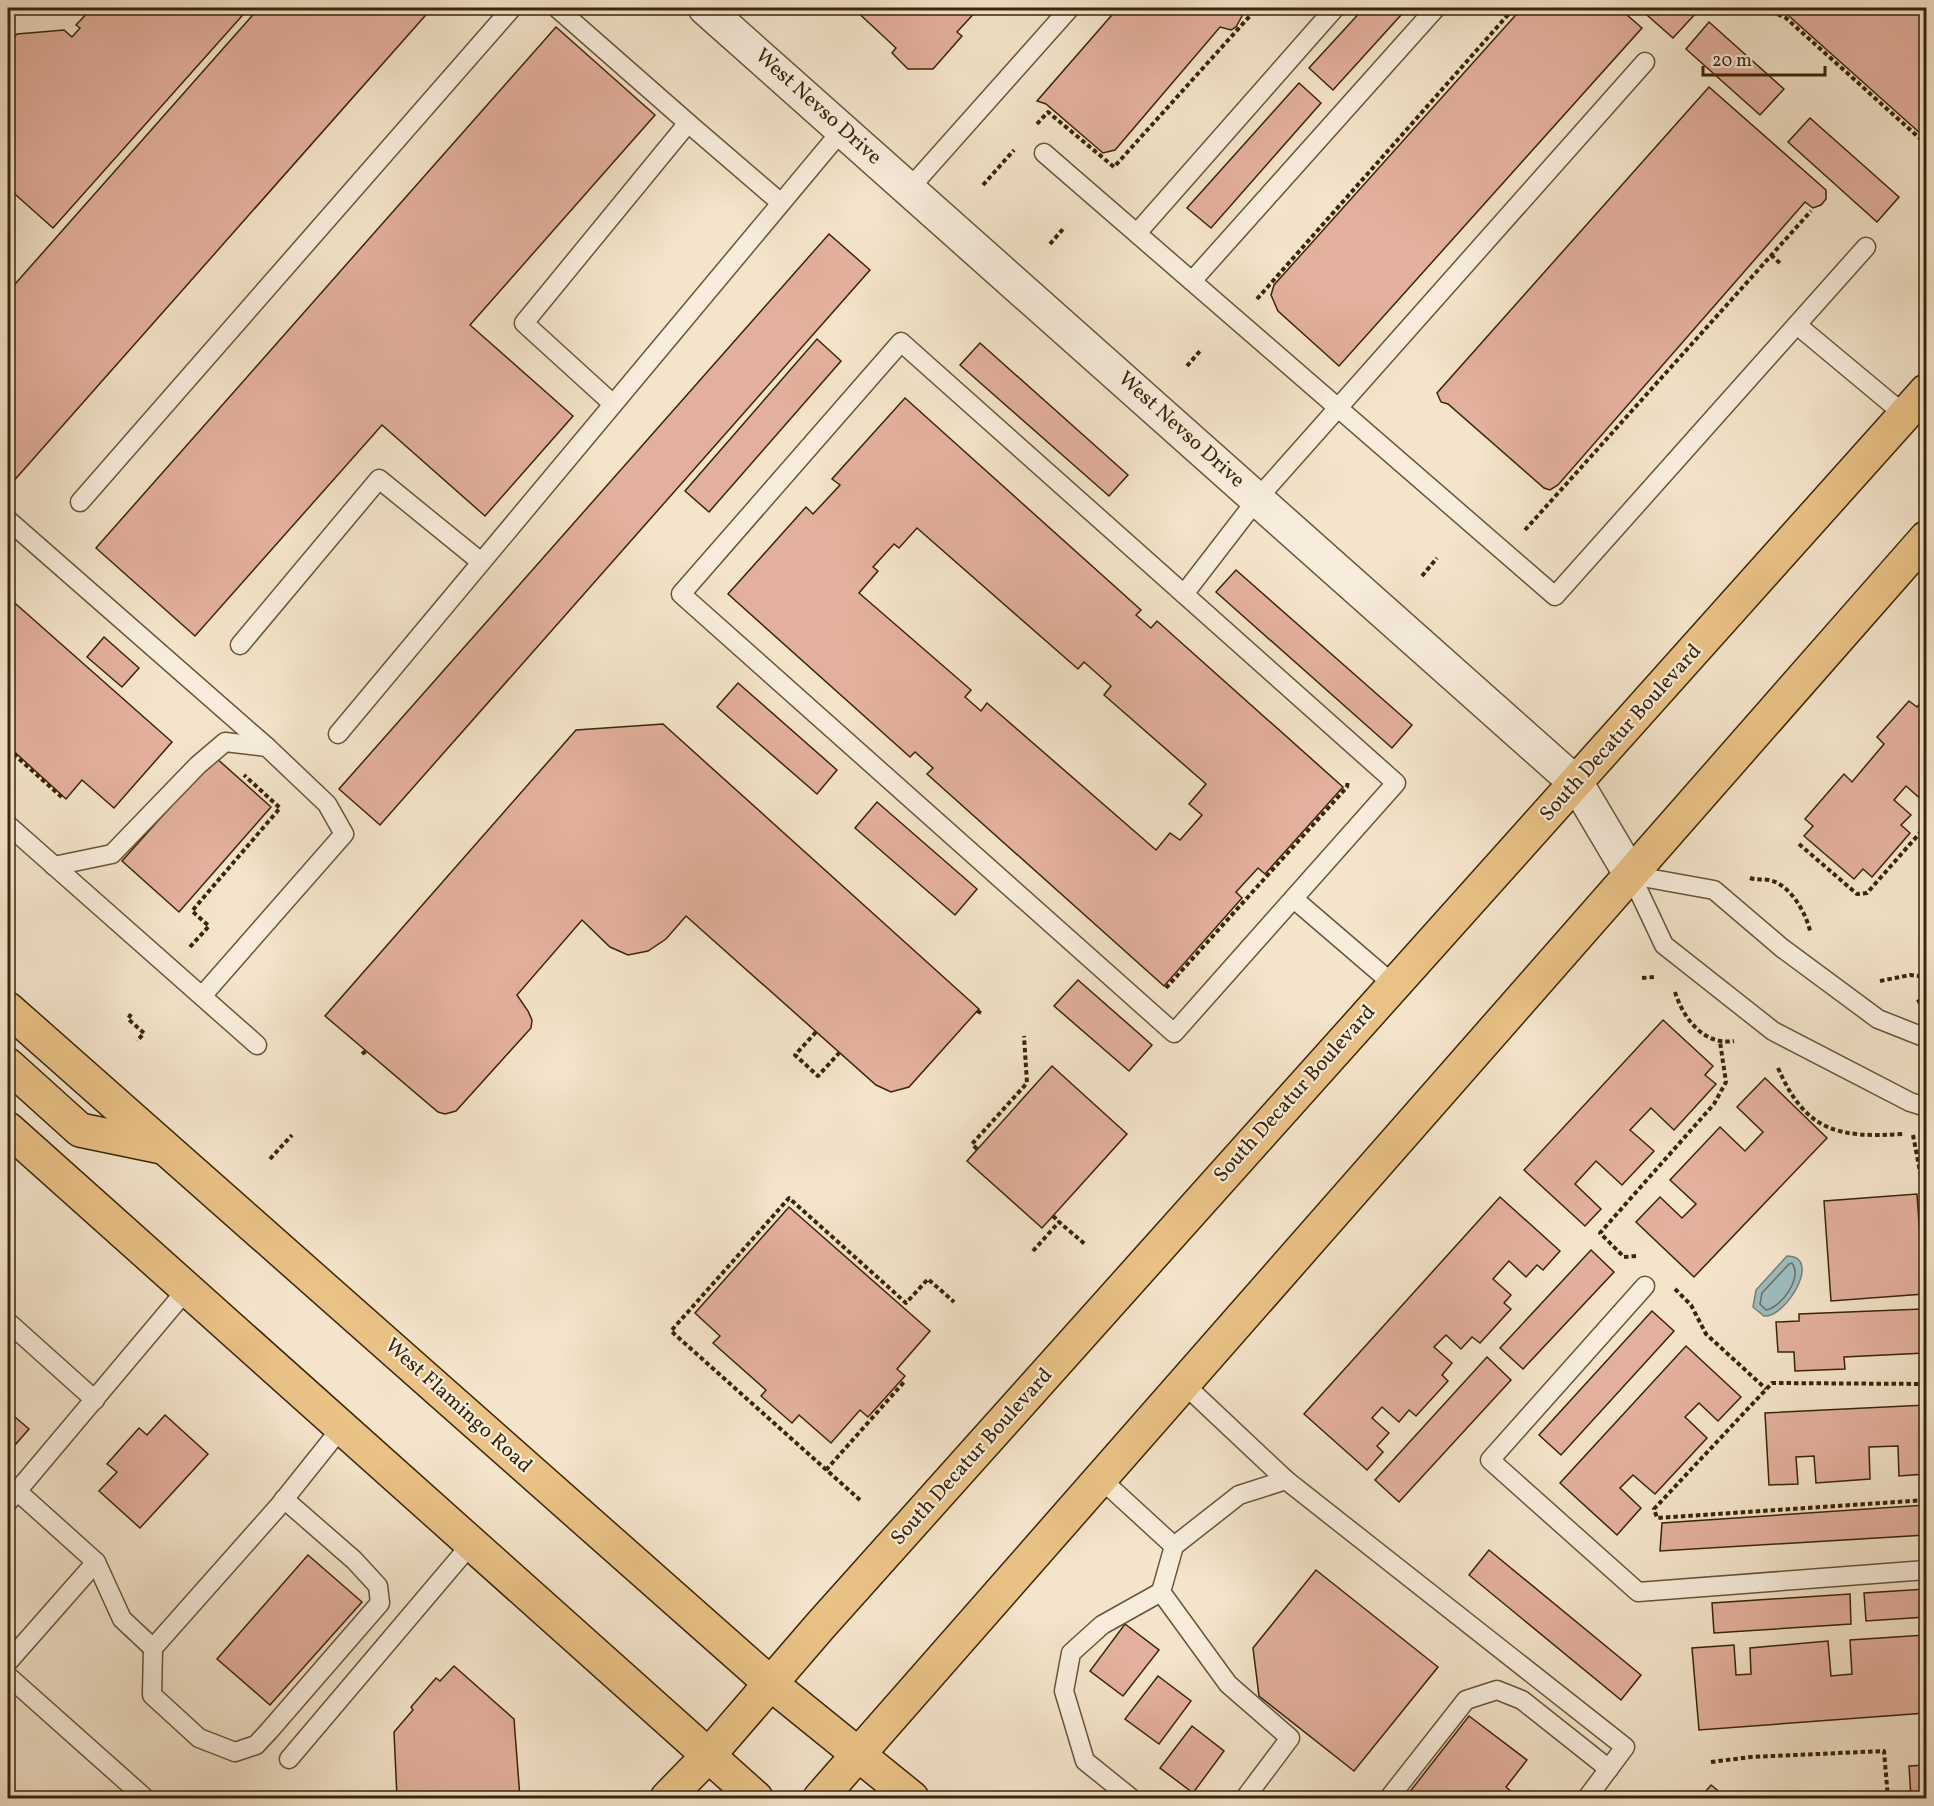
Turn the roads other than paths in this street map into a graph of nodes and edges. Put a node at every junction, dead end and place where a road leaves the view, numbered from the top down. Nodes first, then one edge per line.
1 (512, 8) edge
2 (557, 8) edge
3 (705, 8) edge
4 (1070, 8) edge
5 (1335, 8) edge
6 (1436, 8) edge
7 (1646, 62) dead end
8 (688, 123) junction
9 (843, 129) junction
10 (1044, 153) dead end
11 (909, 189) junction
12 (781, 203) junction
13 (1137, 233) junction
14 (1866, 247) dead end
15 (1192, 281) junction
16 (1797, 325) junction
17 (1926, 391) edge
18 (613, 404) junction
19 (1337, 410) junction
20 (1905, 415) junction
21 (1258, 498) junction
22 (80, 502) dead end
23 (8, 520) edge
24 (1926, 538) edge
25 (481, 562) junction
26 (1184, 594) junction
27 (240, 645) dead end
28 (338, 734) dead end
29 (267, 747) junction
30 (1577, 784) junction
31 (8, 825) edge
32 (54, 866) junction
33 (1631, 875) junction
34 (1294, 899) junction
35 (1393, 984) junction
36 (202, 996) junction
37 (8, 1009) edge
38 (1926, 1038) edge
39 (256, 1045) dead end
40 (8, 1065) edge
41 (1926, 1107) edge
42 (8, 1129) edge
43 (164, 1148) junction
44 (1645, 1286) dead end
45 (188, 1288) junction
46 (8, 1322) edge
47 (1185, 1385) junction
48 (95, 1400) junction
49 (342, 1426) junction
50 (1102, 1479) junction
51 (1286, 1480) junction
52 (12, 1497) edge
53 (284, 1499) junction
54 (472, 1543) junction
55 (1174, 1546) junction
56 (96, 1562) junction
57 (1926, 1570) edge
58 (1161, 1592) junction
59 (153, 1648) junction
60 (8, 1662) edge
61 (8, 1676) edge
62 (770, 1683) junction
63 (708, 1756) junction
64 (858, 1756) junction
65 (289, 1759) dead end
66 (1609, 1769) junction
67 (145, 1798) edge
68 (667, 1798) edge
69 (756, 1798) edge
70 (820, 1798) edge
71 (912, 1798) edge
72 (1131, 1798) edge
73 (1245, 1798) edge
74 (1389, 1798) edge
75 (1587, 1798) edge

1 - 22 lane
2 - 8 lane
3 - 9 street, West Nevso Drive
4 - 11 lane
5 - 13 lane
6 - 15 lane
7 - 19 lane
8 - 12 lane
8 - 18 lane
9 - 11 street, West Nevso Drive
9 - 12 lane
10 - 13 lane
11 - 21 street, West Nevso Drive
12 - 18 lane
13 - 15 lane
14 - 16 lane
15 - 19 lane
16 - 19 lane
16 - 20 lane
17 - 20 main road, South Decatur Boulevard
18 - 25 lane
19 - 21 lane
20 - 30 main road, South Decatur Boulevard
21 - 26 lane
21 - 30 street, West Nevso Drive
23 - 29 lane
24 - 33 main road
25 - 27 lane
25 - 28 lane
26 - 34 lane
26 - 34 lane
29 - 32 lane
29 - 36 lane
30 - 33 street, West Nevso Drive
30 - 35 main road, South Decatur Boulevard
31 - 32 lane
32 - 36 lane
33 - 38 lane
33 - 41 lane
33 - 47 main road
34 - 35 lane
35 - 62 main road, South Decatur Boulevard
36 - 39 lane
37 - 43 main road, West Flamingo Road
40 - 43 main road
42 - 45 main road
43 - 62 main road, West Flamingo Road
44 - 57 lane
45 - 48 lane
45 - 49 main road
46 - 48 lane
47 - 50 main road
47 - 51 lane
48 - 52 lane
49 - 53 lane
49 - 54 main road
50 - 55 lane
50 - 64 main road
51 - 55 lane
51 - 66 lane
52 - 56 lane
53 - 59 lane
53 - 59 lane
54 - 63 main road
54 - 65 lane
55 - 58 lane
56 - 59 lane
56 - 60 lane
58 - 72 lane
58 - 73 lane
61 - 67 lane
62 - 63 main road, South Decatur Boulevard
62 - 64 main road, West Flamingo Road
63 - 68 main road, South Decatur Boulevard
63 - 69 main road
64 - 70 main road
64 - 71 main road, West Flamingo Road
66 - 74 lane
66 - 75 lane

